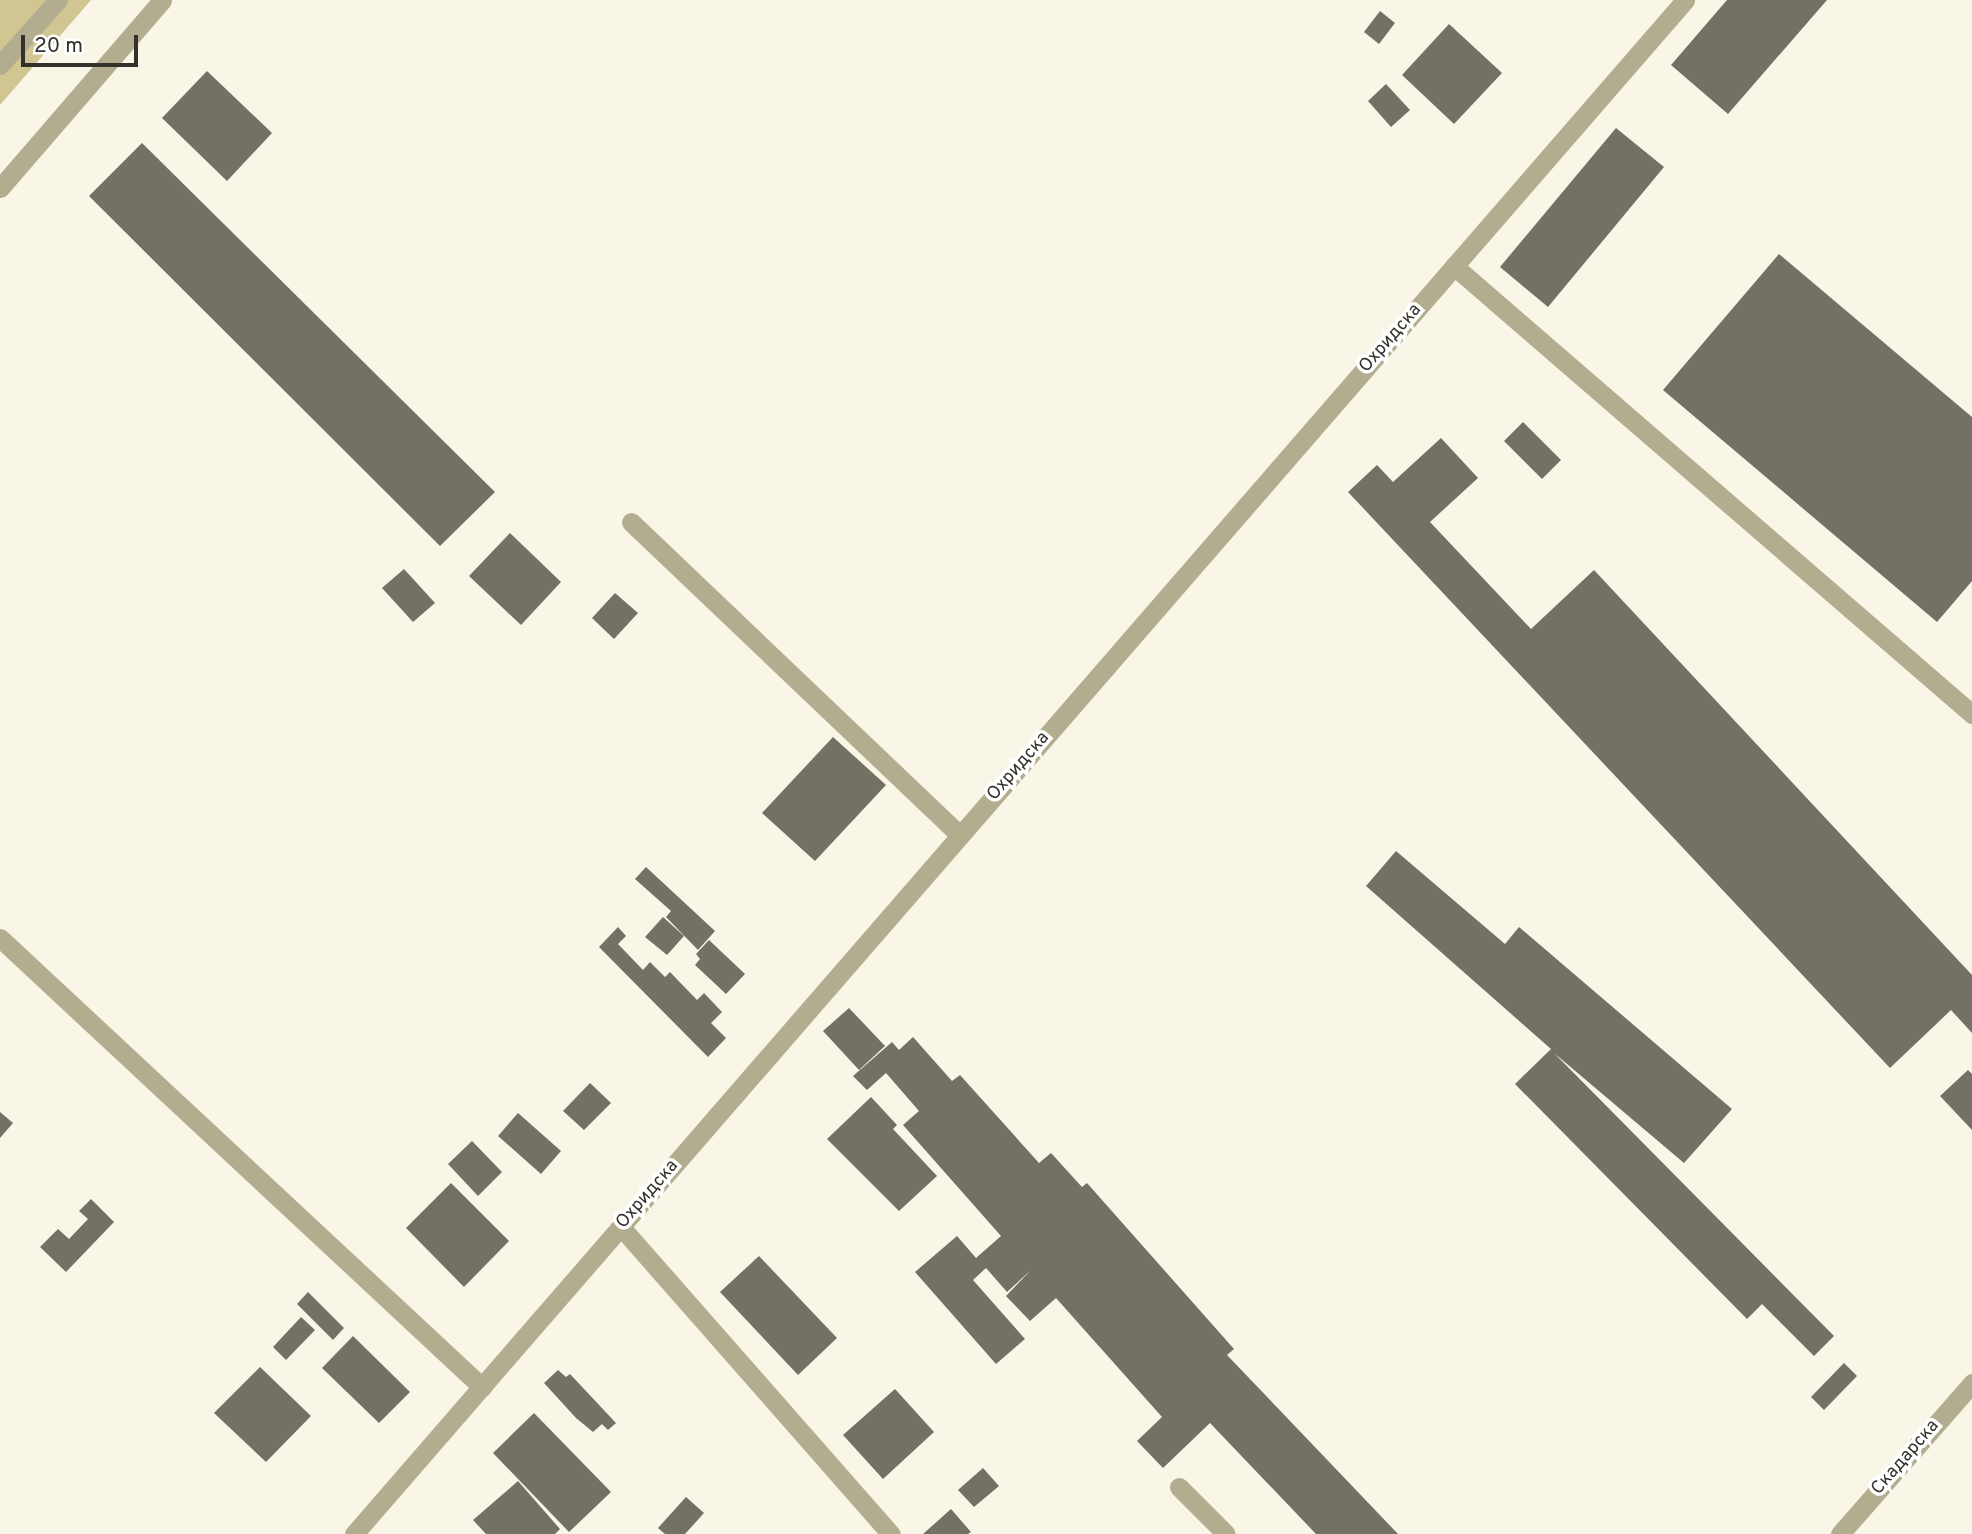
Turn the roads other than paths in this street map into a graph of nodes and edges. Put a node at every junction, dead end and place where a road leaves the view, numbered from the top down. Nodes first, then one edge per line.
1 (58, 0) edge
2 (162, 0) edge
3 (1685, 0) edge
4 (0, 65) edge
5 (0, 188) edge
6 (1454, 266) junction
7 (631, 522) dead end
8 (1972, 714) edge
9 (960, 835) junction
10 (0, 938) edge
11 (621, 1227) junction
12 (1972, 1383) edge
13 (482, 1387) junction
14 (1179, 1487) dead end
15 (354, 1534) edge
16 (891, 1534) edge
17 (1226, 1534) edge
18 (1839, 1534) edge

1 - 4 street
2 - 5 street
3 - 6 street, Охридска
6 - 8 street
6 - 9 street, Охридска
7 - 9 street
9 - 11 street, Охридска
10 - 13 street
11 - 13 street, Охридска
11 - 16 street
12 - 18 street, Скадарска
13 - 15 street, Охридска
14 - 17 street

